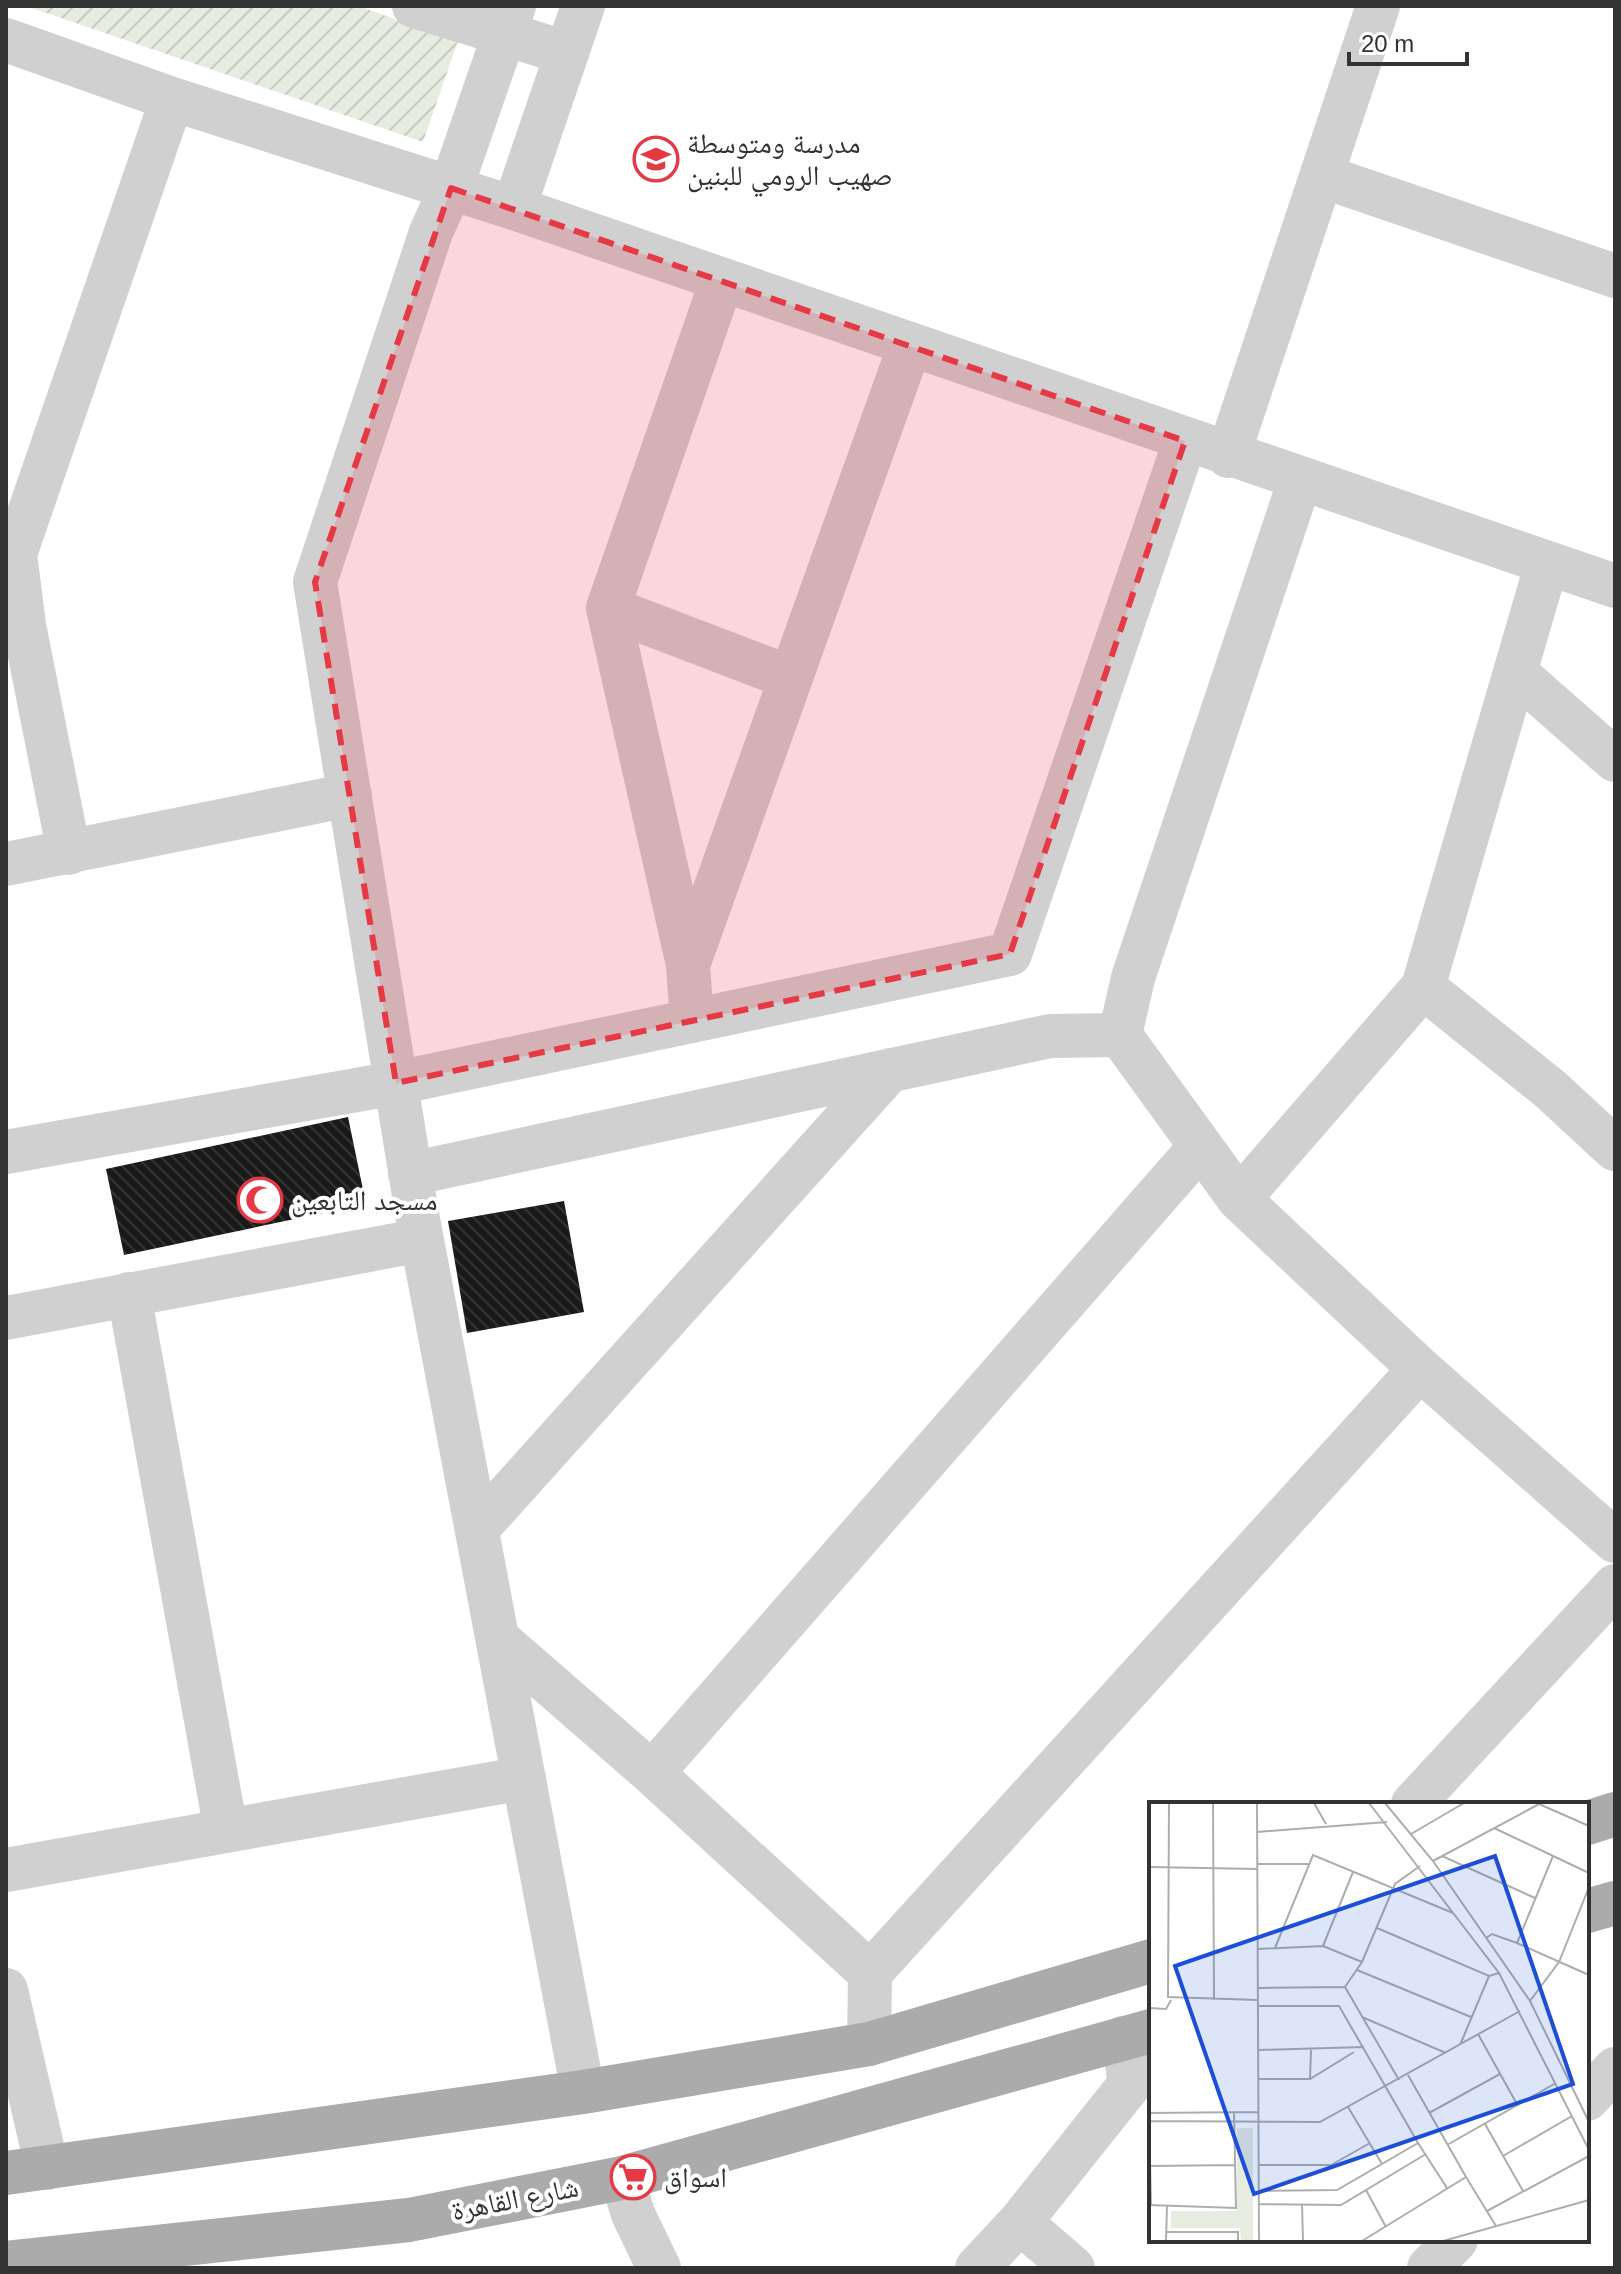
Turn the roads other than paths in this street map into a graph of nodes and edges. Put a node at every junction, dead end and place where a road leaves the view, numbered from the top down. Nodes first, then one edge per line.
1 (414, 6) edge
2 (583, 6) edge
3 (1378, 6) edge
4 (510, 20) edge
5 (7, 45) edge
6 (567, 53) junction
7 (172, 99) junction
8 (1322, 176) junction
9 (451, 188) junction
10 (514, 208) junction
11 (1615, 276) edge
12 (722, 280) junction
13 (910, 345) junction
14 (1185, 441) junction
15 (1228, 456) junction
16 (1300, 480) junction
17 (1547, 563) junction
18 (1615, 586) edge
19 (608, 608) junction
20 (1516, 673) junction
21 (791, 678) junction
22 (1615, 760) edge
23 (350, 795) junction
24 (69, 853) junction
25 (6, 864) edge
26 (688, 965) junction
27 (1423, 987) junction
28 (692, 1021) junction
29 (1120, 1035) junction
30 (890, 1070) junction
31 (396, 1083) junction
32 (1200, 1147) junction
33 (1615, 1149) edge
34 (6, 1152) edge
35 (410, 1174) junction
36 (1239, 1199) junction
37 (422, 1240) junction
38 (129, 1294) junction
39 (6, 1318) edge
40 (1420, 1369) junction
41 (477, 1529) junction
42 (1615, 1541) edge
43 (1615, 1586) edge
44 (498, 1639) junction
45 (652, 1773) junction
46 (524, 1778) junction
47 (1415, 1802) edge
48 (1615, 1814) edge
49 (1589, 1822) edge
50 (226, 1831) junction
51 (6, 1870) edge
52 (1615, 1903) edge
53 (1589, 1910) edge
54 (1149, 1962) edge
55 (870, 1973) junction
56 (6, 1990) edge
57 (1137, 2034) edge
58 (869, 2044) junction
59 (1615, 2069) edge
60 (583, 2092) junction
61 (1589, 2097) edge
62 (26, 2170) edge
63 (622, 2178) junction
64 (1020, 2222) junction
65 (1454, 2242) edge
66 (6, 2263) edge
67 (659, 2268) edge
68 (977, 2268) edge
69 (1073, 2268) edge
70 (1429, 2268) edge

1 - 4 street
2 - 6 street
3 - 8 street
4 - 6 street
4 - 9 street
5 - 7 street
6 - 10 street
7 - 9 street
7 - 24 street
8 - 11 street
8 - 15 street
9 - 10 street
9 - 23 street
10 - 12 street
12 - 13 street
12 - 19 street
13 - 14 street
13 - 21 street
14 - 15 street
14 - 28 street
15 - 16 street
16 - 17 street
16 - 29 street
17 - 18 street
17 - 20 street
19 - 21 street
19 - 26 street
20 - 22 street
20 - 27 street
21 - 26 street
23 - 24 street
23 - 31 street
24 - 25 street
26 - 28 street
27 - 33 street
27 - 36 street
28 - 31 street
29 - 30 street
29 - 32 street
30 - 35 street
30 - 41 street
31 - 34 street
31 - 35 street
32 - 36 street
32 - 45 street
35 - 37 street
36 - 40 street
37 - 38 street
37 - 41 street
38 - 39 street
38 - 50 street
40 - 42 street
40 - 55 street
41 - 44 street
43 - 47 street
44 - 45 street
44 - 46 street
45 - 55 street
46 - 50 street
46 - 60 street
48 - 49 main road
50 - 51 street
52 - 53 main road
54 - 58 main road
55 - 58 street
56 - 62 street
57 - 63 main road, شارع القاهرة
57 - 64 street
58 - 60 main road
59 - 61 street
60 - 62 main road
63 - 66 main road, شارع القاهرة
63 - 67 street
64 - 68 street
64 - 69 street
65 - 70 street

